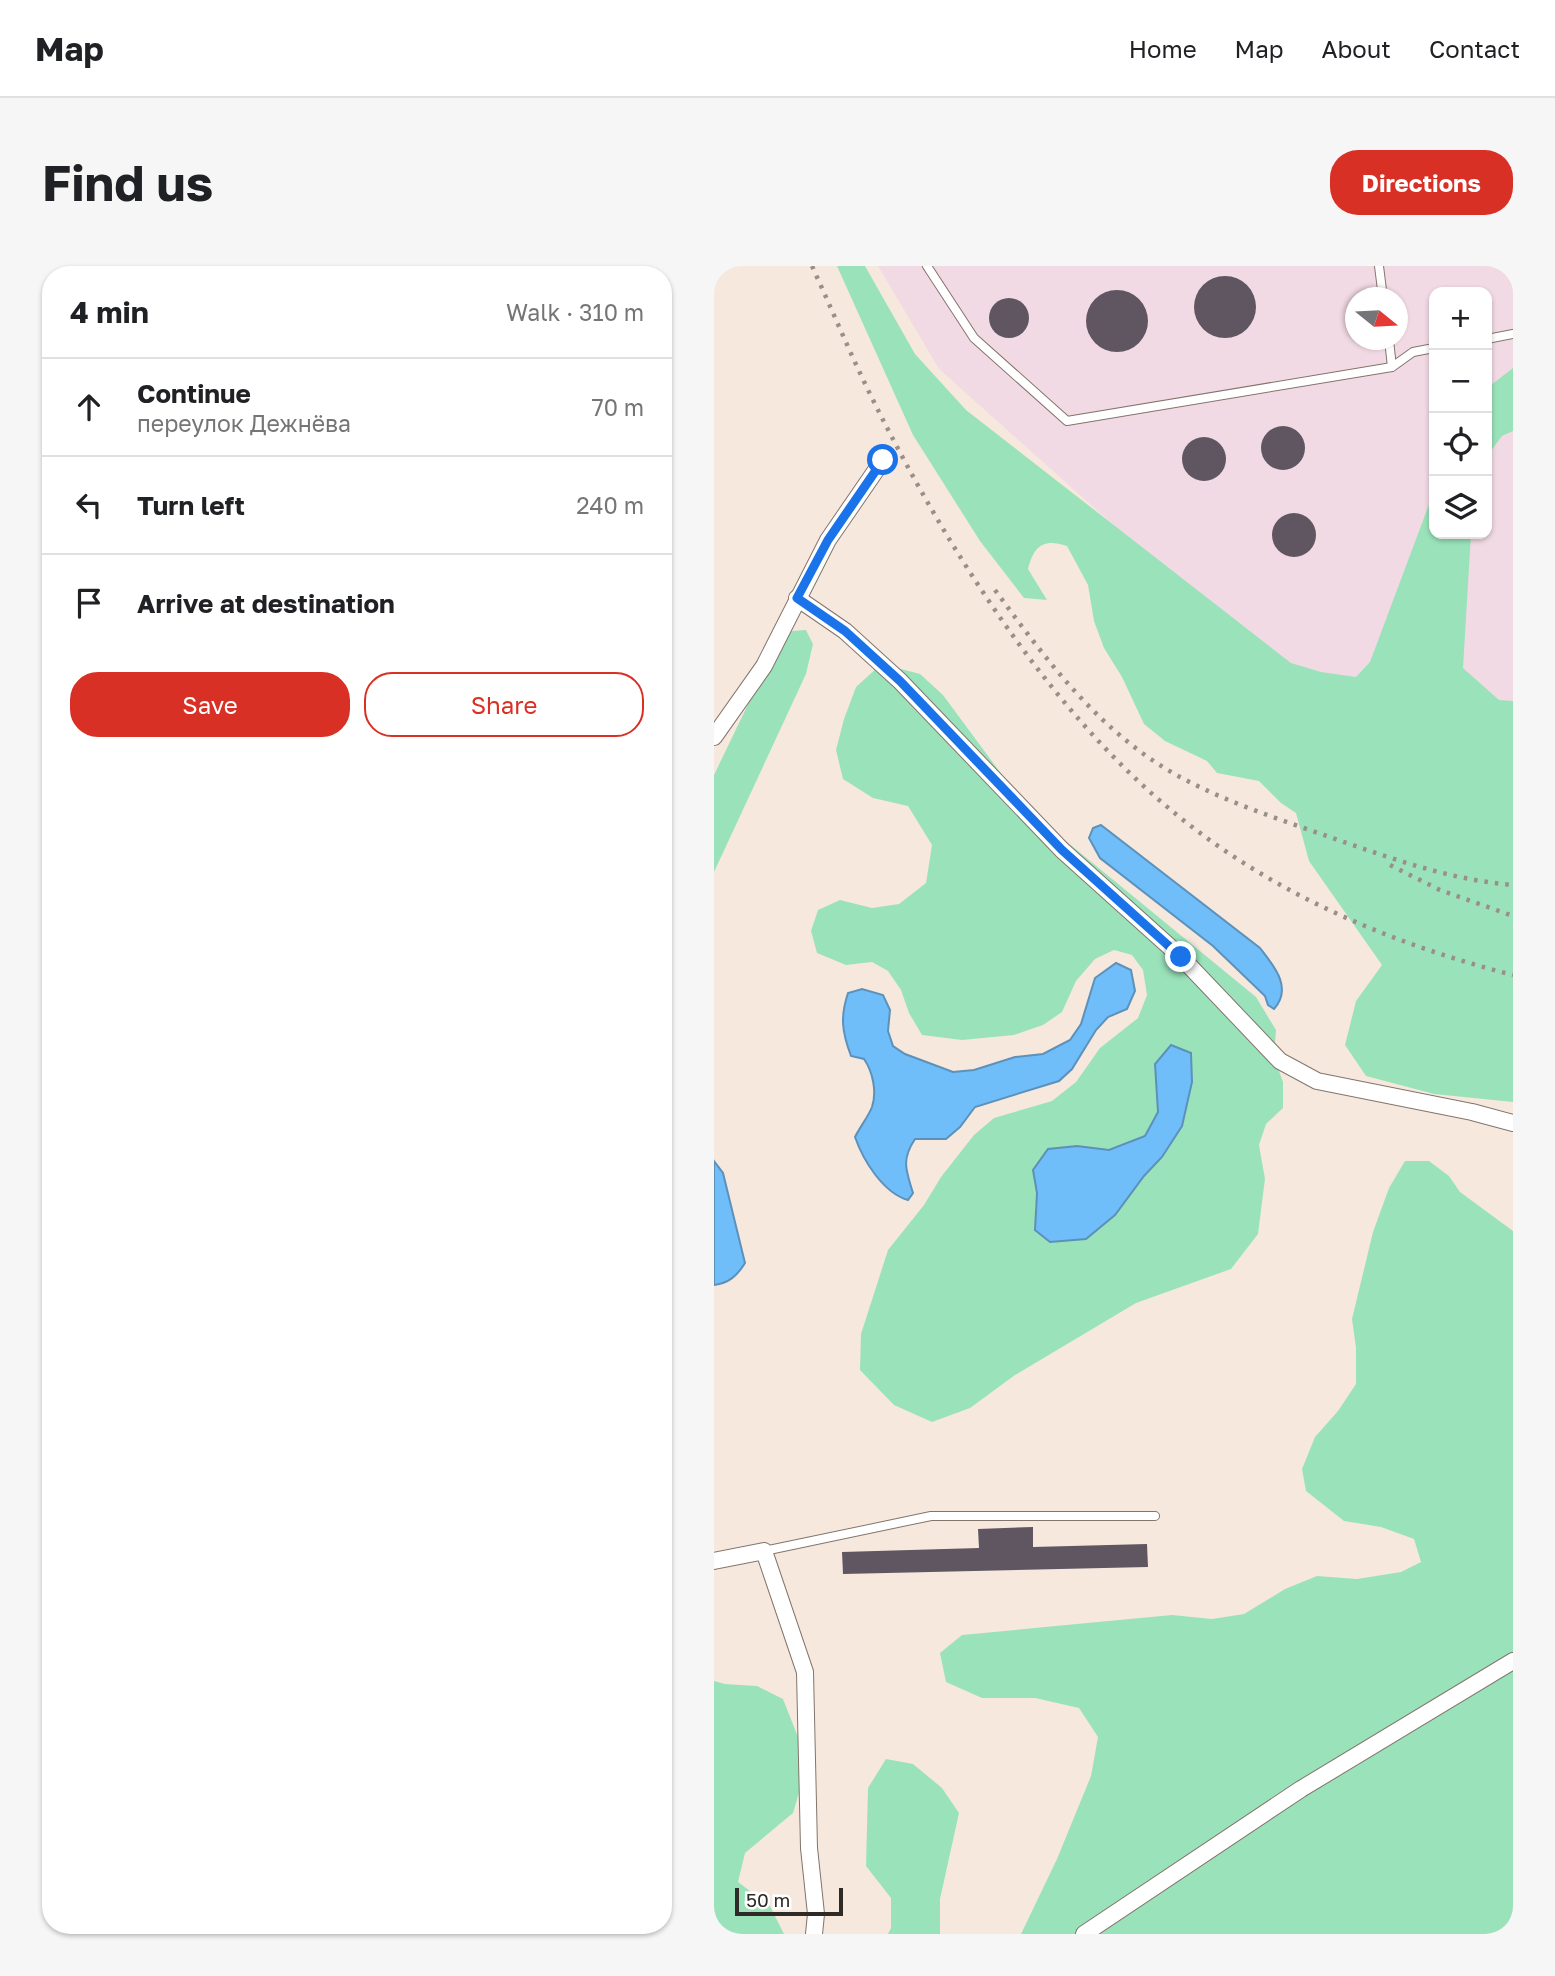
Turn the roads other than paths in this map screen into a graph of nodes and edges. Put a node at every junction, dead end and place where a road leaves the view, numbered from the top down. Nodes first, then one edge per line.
1 (927, 266) edge
2 (1379, 266) edge
3 (1382, 287) edge
4 (1513, 334) edge
5 (1492, 338) edge
6 (1429, 349) edge
7 (1390, 350) edge
8 (1392, 367) junction
9 (883, 460) dead end
10 (797, 598) junction
11 (714, 737) edge
12 (1513, 1123) edge
13 (1155, 1516) dead end
14 (764, 1551) junction
15 (714, 1561) edge
16 (1513, 1661) edge
17 (814, 1934) edge
18 (1084, 1934) edge

1 - 8 lane
2 - 3 lane
4 - 5 lane
6 - 8 lane
7 - 8 lane
9 - 10 street
10 - 11 street
10 - 12 street
13 - 14 lane
14 - 15 street
14 - 17 street
16 - 18 street

